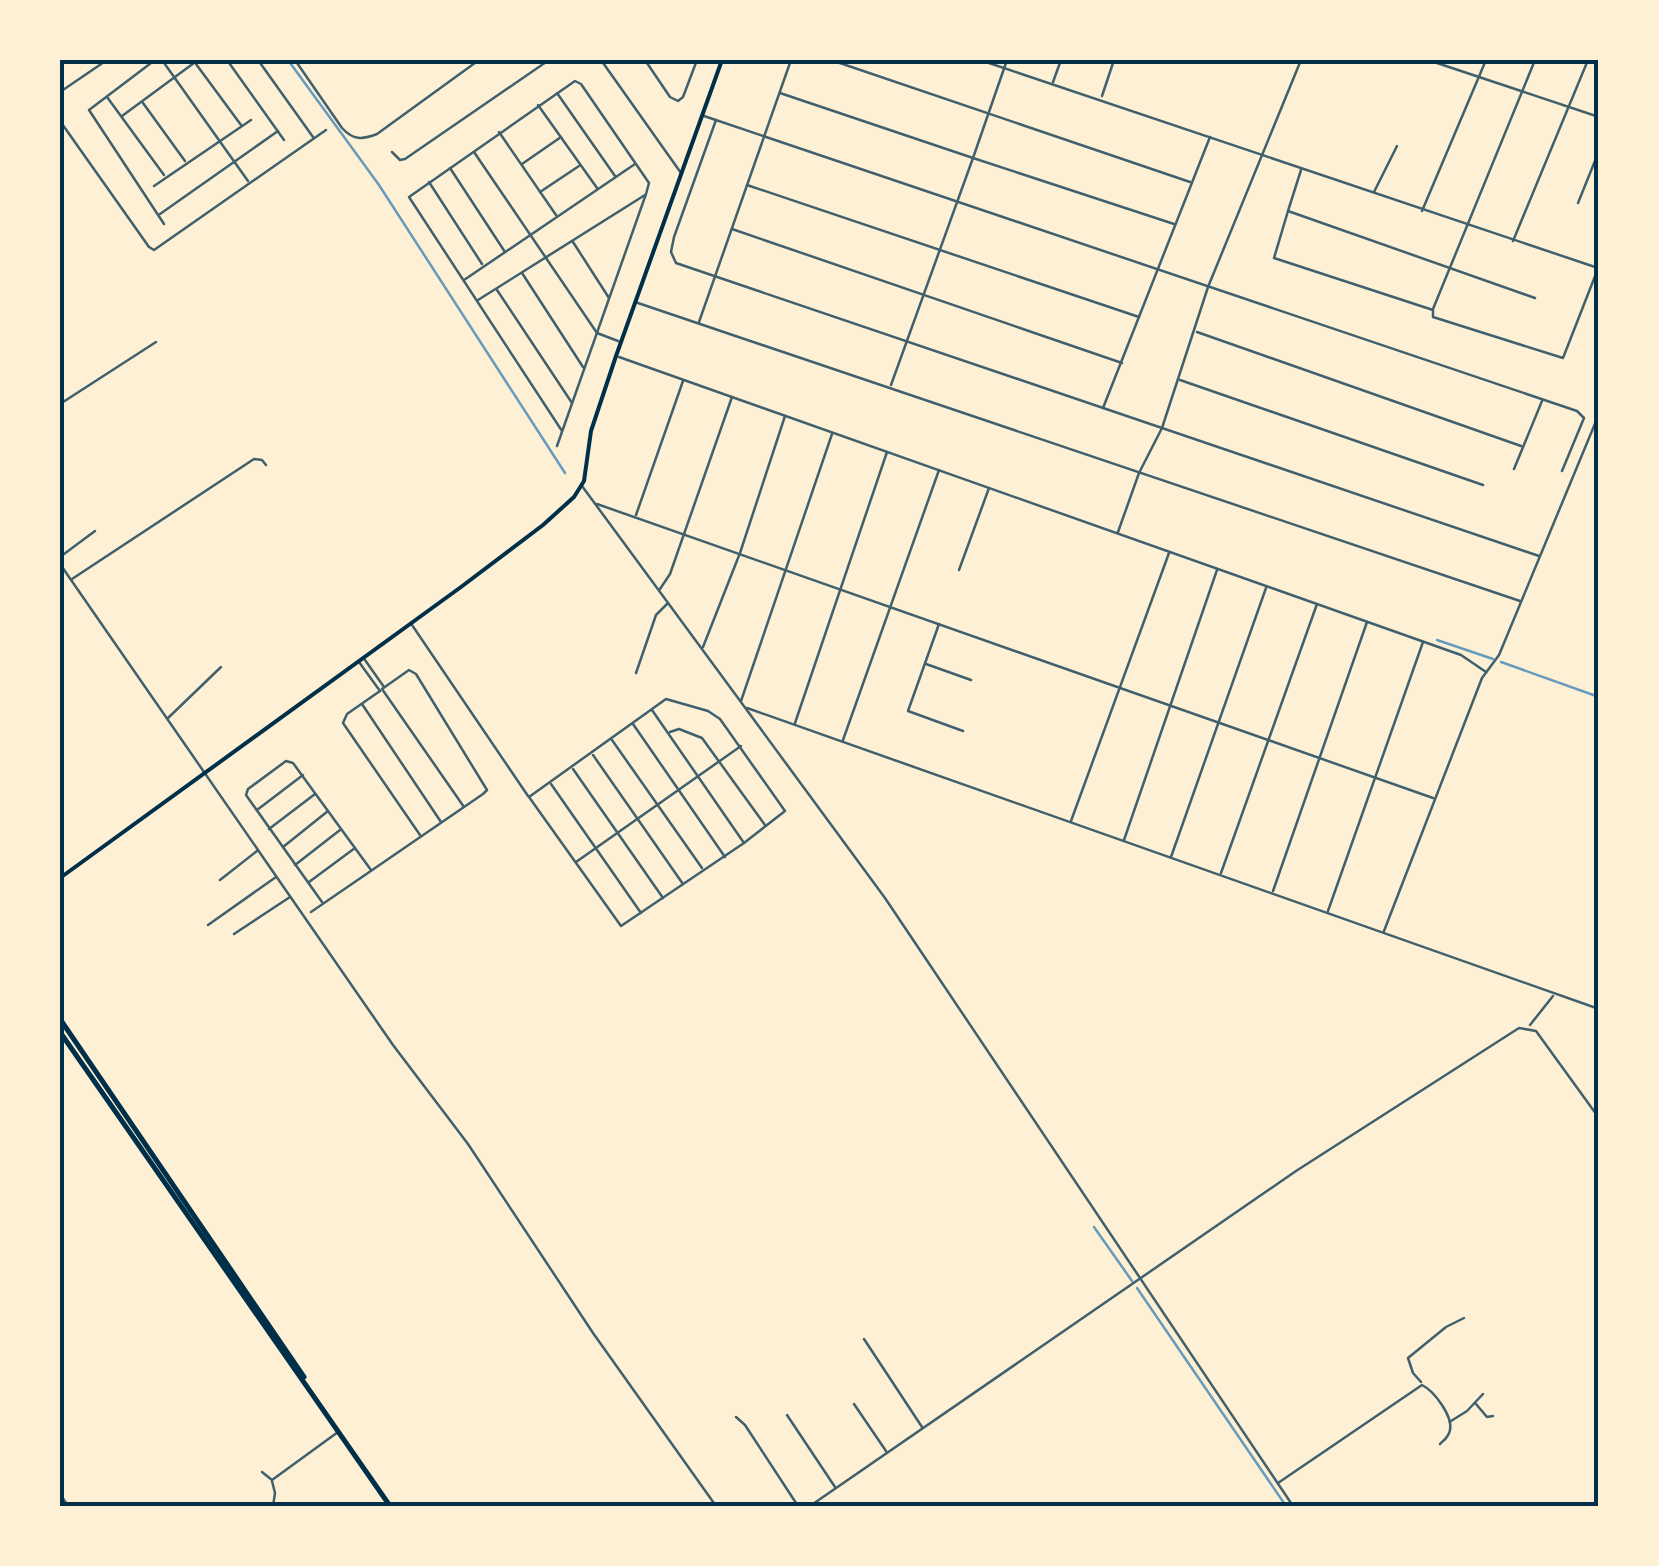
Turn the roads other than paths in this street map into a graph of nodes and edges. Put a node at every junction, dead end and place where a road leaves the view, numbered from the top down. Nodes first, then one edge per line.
1 (107, 60) edge
2 (155, 60) edge
3 (162, 60) edge
4 (226, 60) edge
5 (258, 60) edge
6 (295, 60) edge
7 (479, 60) edge
8 (550, 60) edge
9 (600, 60) edge
10 (647, 60) edge
11 (697, 60) edge
12 (722, 60) edge
13 (791, 60) edge
14 (830, 60) edge
15 (980, 60) edge
16 (1006, 60) edge
17 (1060, 60) edge
18 (1114, 60) edge
19 (1301, 60) edge
20 (1428, 60) edge
21 (1486, 60) edge
22 (1535, 60) edge
23 (1588, 60) edge
24 (197, 61) edge
25 (1436, 61) edge
26 (1004, 67) junction
27 (1479, 76) junction
28 (174, 78) junction
29 (1052, 83) junction
30 (1522, 90) junction
31 (60, 92) edge
32 (557, 92) junction
33 (780, 93) junction
34 (106, 96) junction
35 (1101, 99) junction
36 (142, 101) junction
37 (538, 105) junction
38 (1567, 107) junction
39 (988, 113) junction
40 (120, 116) junction
41 (701, 116) junction
42 (1599, 117) edge
43 (250, 120) dead end
44 (716, 120) junction
45 (60, 121) edge
46 (242, 125) junction
47 (326, 130) dead end
48 (278, 132) junction
49 (499, 132) junction
50 (561, 137) junction
51 (764, 137) junction
52 (1210, 137) junction
53 (314, 138) junction
54 (220, 140) junction
55 (284, 140) dead end
56 (1397, 146) dead end
57 (473, 150) junction
58 (1599, 151) edge
59 (392, 152) dead end
60 (1262, 156) junction
61 (973, 158) junction
62 (234, 162) junction
63 (638, 162) junction
64 (186, 163) junction
65 (521, 164) junction
66 (581, 165) junction
67 (450, 167) junction
68 (1302, 169) junction
69 (681, 173) junction
70 (616, 177) junction
71 (165, 178) junction
72 (428, 181) junction
73 (1190, 182) junction
74 (249, 184) junction
75 (747, 184) junction
76 (154, 186) dead end
77 (598, 189) junction
78 (540, 192) junction
79 (646, 194) junction
80 (1373, 194) junction
81 (957, 202) junction
82 (1578, 203) dead end
83 (1288, 211) junction
84 (1422, 211) junction
85 (158, 215) junction
86 (557, 216) junction
87 (164, 224) dead end
88 (1174, 224) junction
89 (1465, 226) junction
90 (732, 229) junction
91 (530, 235) junction
92 (572, 240) junction
93 (1513, 242) junction
94 (938, 251) junction
95 (505, 252) junction
96 (545, 257) junction
97 (484, 266) junction
98 (1599, 267) edge
99 (1448, 268) junction
100 (1156, 269) junction
101 (521, 272) junction
102 (716, 277) junction
103 (463, 280) junction
104 (1208, 287) junction
105 (496, 288) junction
106 (923, 296) junction
107 (610, 298) junction
108 (1535, 298) dead end
109 (476, 302) junction
110 (634, 302) junction
111 (1432, 310) junction
112 (1138, 317) junction
113 (699, 323) junction
114 (1195, 332) junction
115 (597, 333) junction
116 (156, 342) dead end
117 (621, 342) junction
118 (906, 342) junction
119 (616, 356) junction
120 (1122, 363) junction
121 (584, 369) junction
122 (683, 380) junction
123 (1178, 380) junction
124 (891, 386) junction
125 (732, 397) junction
126 (1543, 400) junction
127 (572, 403) junction
128 (60, 404) edge
129 (1102, 409) junction
130 (1599, 414) edge
131 (786, 416) junction
132 (1162, 428) junction
133 (562, 430) junction
134 (833, 433) junction
135 (557, 446) dead end
136 (1522, 446) junction
137 (888, 452) junction
138 (266, 465) dead end
139 (1514, 469) dead end
140 (939, 470) junction
141 (1562, 471) dead end
142 (1139, 474) junction
143 (1483, 485) dead end
144 (582, 486) junction
145 (989, 488) junction
146 (596, 503) junction
147 (635, 517) junction
148 (94, 531) dead end
149 (1118, 533) junction
150 (684, 534) junction
151 (1169, 552) junction
152 (740, 554) junction
153 (1538, 556) junction
154 (60, 557) edge
155 (60, 564) edge
156 (1218, 569) junction
157 (787, 570) junction
158 (958, 570) dead end
159 (71, 580) junction
160 (1267, 586) junction
161 (840, 588) junction
162 (659, 590) junction
163 (1520, 601) junction
164 (668, 602) junction
165 (1317, 604) junction
166 (889, 606) junction
167 (1366, 622) junction
168 (939, 623) junction
169 (411, 624) junction
170 (1423, 642) junction
171 (703, 648) junction
172 (360, 659) junction
173 (925, 663) junction
174 (221, 668) dead end
175 (1486, 672) junction
176 (636, 673) dead end
177 (971, 680) dead end
178 (1120, 686) junction
179 (382, 689) junction
180 (741, 702) junction
181 (361, 703) junction
182 (1170, 704) junction
183 (651, 708) junction
184 (745, 708) junction
185 (167, 719) junction
186 (1220, 722) junction
187 (632, 723) junction
188 (794, 725) junction
189 (963, 730) dead end
190 (669, 733) junction
191 (611, 738) junction
192 (1270, 740) junction
193 (842, 742) junction
194 (741, 746) junction
195 (592, 754) junction
196 (1321, 758) junction
197 (719, 761) junction
198 (572, 768) junction
199 (203, 775) junction
200 (302, 776) junction
201 (699, 776) junction
202 (1373, 777) junction
203 (550, 783) junction
204 (678, 789) junction
205 (316, 793) junction
206 (529, 797) junction
207 (1433, 798) junction
208 (659, 803) junction
209 (464, 807) junction
210 (328, 810) junction
211 (256, 811) junction
212 (639, 818) junction
213 (442, 822) junction
214 (1070, 822) junction
215 (766, 827) junction
216 (269, 829) junction
217 (341, 829) junction
218 (617, 834) junction
219 (420, 836) junction
220 (1124, 840) junction
221 (744, 844) junction
222 (596, 847) junction
223 (282, 848) junction
224 (355, 848) junction
225 (257, 851) junction
226 (725, 857) junction
227 (1171, 857) junction
228 (575, 863) junction
229 (295, 865) junction
230 (371, 870) junction
231 (704, 871) junction
232 (1220, 874) junction
233 (276, 877) junction
234 (60, 878) edge
235 (220, 880) dead end
236 (308, 883) junction
237 (684, 885) junction
238 (1272, 893) junction
239 (290, 897) junction
240 (664, 899) junction
241 (323, 903) junction
242 (312, 912) dead end
243 (1327, 912) junction
244 (642, 914) junction
245 (208, 925) dead end
246 (1384, 932) junction
247 (234, 934) dead end
248 (1554, 995) junction
249 (1599, 1010) edge
250 (61, 1026) edge
251 (1528, 1028) junction
252 (1599, 1118) edge
253 (1140, 1281) junction
254 (1464, 1318) dead end
255 (864, 1339) dead end
256 (1422, 1384) junction
257 (1484, 1394) dead end
258 (1476, 1403) junction
259 (854, 1404) dead end
260 (788, 1415) dead end
261 (1493, 1416) dead end
262 (736, 1417) dead end
263 (1450, 1422) junction
264 (923, 1428) junction
265 (340, 1432) junction
266 (1440, 1444) dead end
267 (887, 1452) junction
268 (262, 1472) dead end
269 (272, 1480) junction
270 (1277, 1484) junction
271 (836, 1488) junction
272 (60, 1494) edge
273 (68, 1506) edge
274 (273, 1506) edge
275 (390, 1506) edge
276 (716, 1506) edge
277 (798, 1506) edge
278 (810, 1506) edge
279 (1292, 1506) edge

1 - 31 street
2 - 34 street
3 - 28 street
4 - 48 street
5 - 53 street
6 - 7 street
8 - 59 street
9 - 69 street
10 - 11 street
12 - 41 main road
13 - 33 street
14 - 39 street
15 - 26 street
16 - 26 street
17 - 29 street
18 - 35 street
19 - 60 street
20 - 25 street
21 - 27 street
22 - 30 street
23 - 38 street
24 - 28 street
24 - 46 street
25 - 27 street
26 - 29 street
26 - 39 street
27 - 30 street
27 - 84 street
28 - 36 street
28 - 54 street
29 - 35 street
30 - 38 street
30 - 89 street
32 - 37 street
32 - 63 street
32 - 70 street
33 - 51 street
33 - 61 street
34 - 40 street
34 - 85 street
35 - 52 street
36 - 40 street
36 - 64 street
37 - 49 street
37 - 50 street
38 - 42 street
38 - 93 street
39 - 61 street
39 - 73 street
40 - 71 street
41 - 44 street
41 - 69 main road
43 - 46 street
44 - 51 street
44 - 102 street
45 - 74 street
46 - 54 street
47 - 53 street
48 - 55 street
48 - 62 street
49 - 57 street
49 - 65 street
50 - 65 street
50 - 66 street
51 - 75 street
51 - 81 street
52 - 60 street
52 - 73 street
53 - 74 street
54 - 62 street
54 - 64 street
56 - 80 street
57 - 67 street
57 - 91 street
58 - 82 street
60 - 68 street
60 - 104 street
61 - 81 street
61 - 88 street
62 - 74 street
62 - 85 street
63 - 70 street
63 - 79 street
64 - 71 street
65 - 78 street
66 - 77 street
66 - 78 street
67 - 72 street
67 - 95 street
68 - 80 street
68 - 83 street
69 - 110 main road
70 - 77 street
71 - 76 street
72 - 97 street
72 - 103 street
73 - 88 street
75 - 90 street
75 - 94 street
77 - 86 street
78 - 86 street
79 - 92 street
79 - 107 street
80 - 84 street
81 - 94 street
81 - 100 street
83 - 99 street
83 - 111 street
84 - 89 street
85 - 87 street
86 - 91 street
88 - 100 street
89 - 93 street
89 - 99 street
90 - 102 street
90 - 106 street
91 - 95 street
91 - 96 street
92 - 96 street
92 - 107 street
93 - 98 street
94 - 106 street
94 - 112 street
95 - 97 street
96 - 101 street
96 - 115 street
97 - 103 street
98 - 111 street
99 - 108 street
99 - 111 street
100 - 104 street
100 - 112 street
101 - 105 street
101 - 121 street
102 - 113 street
102 - 118 street
103 - 109 street
104 - 114 street
104 - 126 street
105 - 109 street
105 - 127 street
106 - 118 street
106 - 120 street
107 - 115 street
109 - 133 street
110 - 113 street
110 - 117 main road
112 - 120 street
113 - 124 street
114 - 123 street
114 - 136 street
115 - 117 street
115 - 121 street
116 - 128 street
117 - 119 main road
118 - 124 street
118 - 129 street
119 - 122 street
119 - 144 main road
120 - 129 street
121 - 127 street
122 - 125 street
122 - 147 street
123 - 132 street
123 - 143 street
124 - 142 street
125 - 131 street
125 - 150 street
126 - 136 street
126 - 141 street
127 - 133 street
129 - 132 street
130 - 153 street
131 - 134 street
131 - 152 street
132 - 142 street
132 - 153 street
133 - 135 street
134 - 137 street
134 - 157 street
136 - 139 street
137 - 140 street
137 - 161 street
138 - 159 street
140 - 145 street
140 - 166 street
142 - 149 street
142 - 163 street
144 - 146 street
144 - 169 main road
145 - 149 street
145 - 158 street
146 - 147 street
146 - 162 street
147 - 150 street
148 - 154 street
149 - 151 street
150 - 152 street
150 - 162 street
151 - 156 street
151 - 178 street
152 - 157 street
152 - 171 street
153 - 163 street
155 - 159 street
156 - 160 street
156 - 182 street
157 - 161 street
157 - 180 street
159 - 185 street
160 - 165 street
160 - 186 street
161 - 166 street
161 - 188 street
162 - 164 street
163 - 175 street
164 - 171 street
164 - 176 street
165 - 167 street
165 - 192 street
166 - 168 street
166 - 193 street
167 - 170 street
167 - 196 street
168 - 173 street
168 - 178 street
169 - 172 main road
169 - 206 street
170 - 175 street
170 - 202 street
171 - 180 street
172 - 179 street
172 - 199 main road
173 - 177 street
173 - 189 street
174 - 185 street
175 - 207 street
178 - 182 street
178 - 214 street
179 - 181 street
179 - 209 street
179 - 209 street
180 - 184 street
181 - 213 street
181 - 219 street
182 - 186 street
182 - 220 street
183 - 187 street
183 - 190 street
183 - 194 street
184 - 188 street
184 - 253 street
185 - 199 street
186 - 192 street
186 - 227 street
187 - 191 street
187 - 204 street
188 - 193 street
190 - 197 street
190 - 201 street
191 - 195 street
191 - 208 street
192 - 196 street
192 - 232 street
193 - 214 street
194 - 197 street
194 - 215 street
195 - 198 street
195 - 212 street
196 - 202 street
196 - 238 street
197 - 201 street
197 - 215 street
198 - 203 street
198 - 218 street
199 - 225 street
199 - 234 main road
200 - 205 street
200 - 211 street
200 - 211 street
201 - 204 street
201 - 221 street
202 - 207 street
202 - 243 street
203 - 206 street
203 - 222 street
204 - 208 street
204 - 226 street
205 - 210 street
205 - 216 street
206 - 228 street
207 - 246 street
208 - 212 street
208 - 231 street
209 - 213 street
210 - 217 street
210 - 223 street
211 - 216 street
212 - 218 street
212 - 237 street
213 - 219 street
214 - 220 street
215 - 221 street
216 - 223 street
217 - 224 street
217 - 229 street
218 - 222 street
218 - 240 street
219 - 230 street
220 - 227 street
221 - 226 street
222 - 228 street
222 - 244 street
223 - 229 street
224 - 230 street
224 - 236 street
225 - 233 street
225 - 235 street
226 - 231 street
227 - 232 street
228 - 244 street
229 - 236 street
230 - 241 street
231 - 237 street
232 - 238 street
233 - 239 street
233 - 245 street
236 - 241 street
237 - 240 street
238 - 243 street
239 - 247 street
239 - 276 street
240 - 244 street
241 - 242 street
243 - 246 street
246 - 248 street
248 - 249 street
248 - 251 street
250 - 265 highway
251 - 252 street
251 - 253 street
253 - 264 street
253 - 270 street
254 - 256 street
255 - 264 street
256 - 263 street
256 - 270 street
257 - 258 street
258 - 261 street
258 - 263 street
259 - 267 street
260 - 271 street
262 - 277 street
263 - 266 street
264 - 267 street
265 - 269 street
265 - 275 highway
267 - 271 street
268 - 269 street
269 - 274 street
270 - 279 street
271 - 278 street
272 - 273 street

